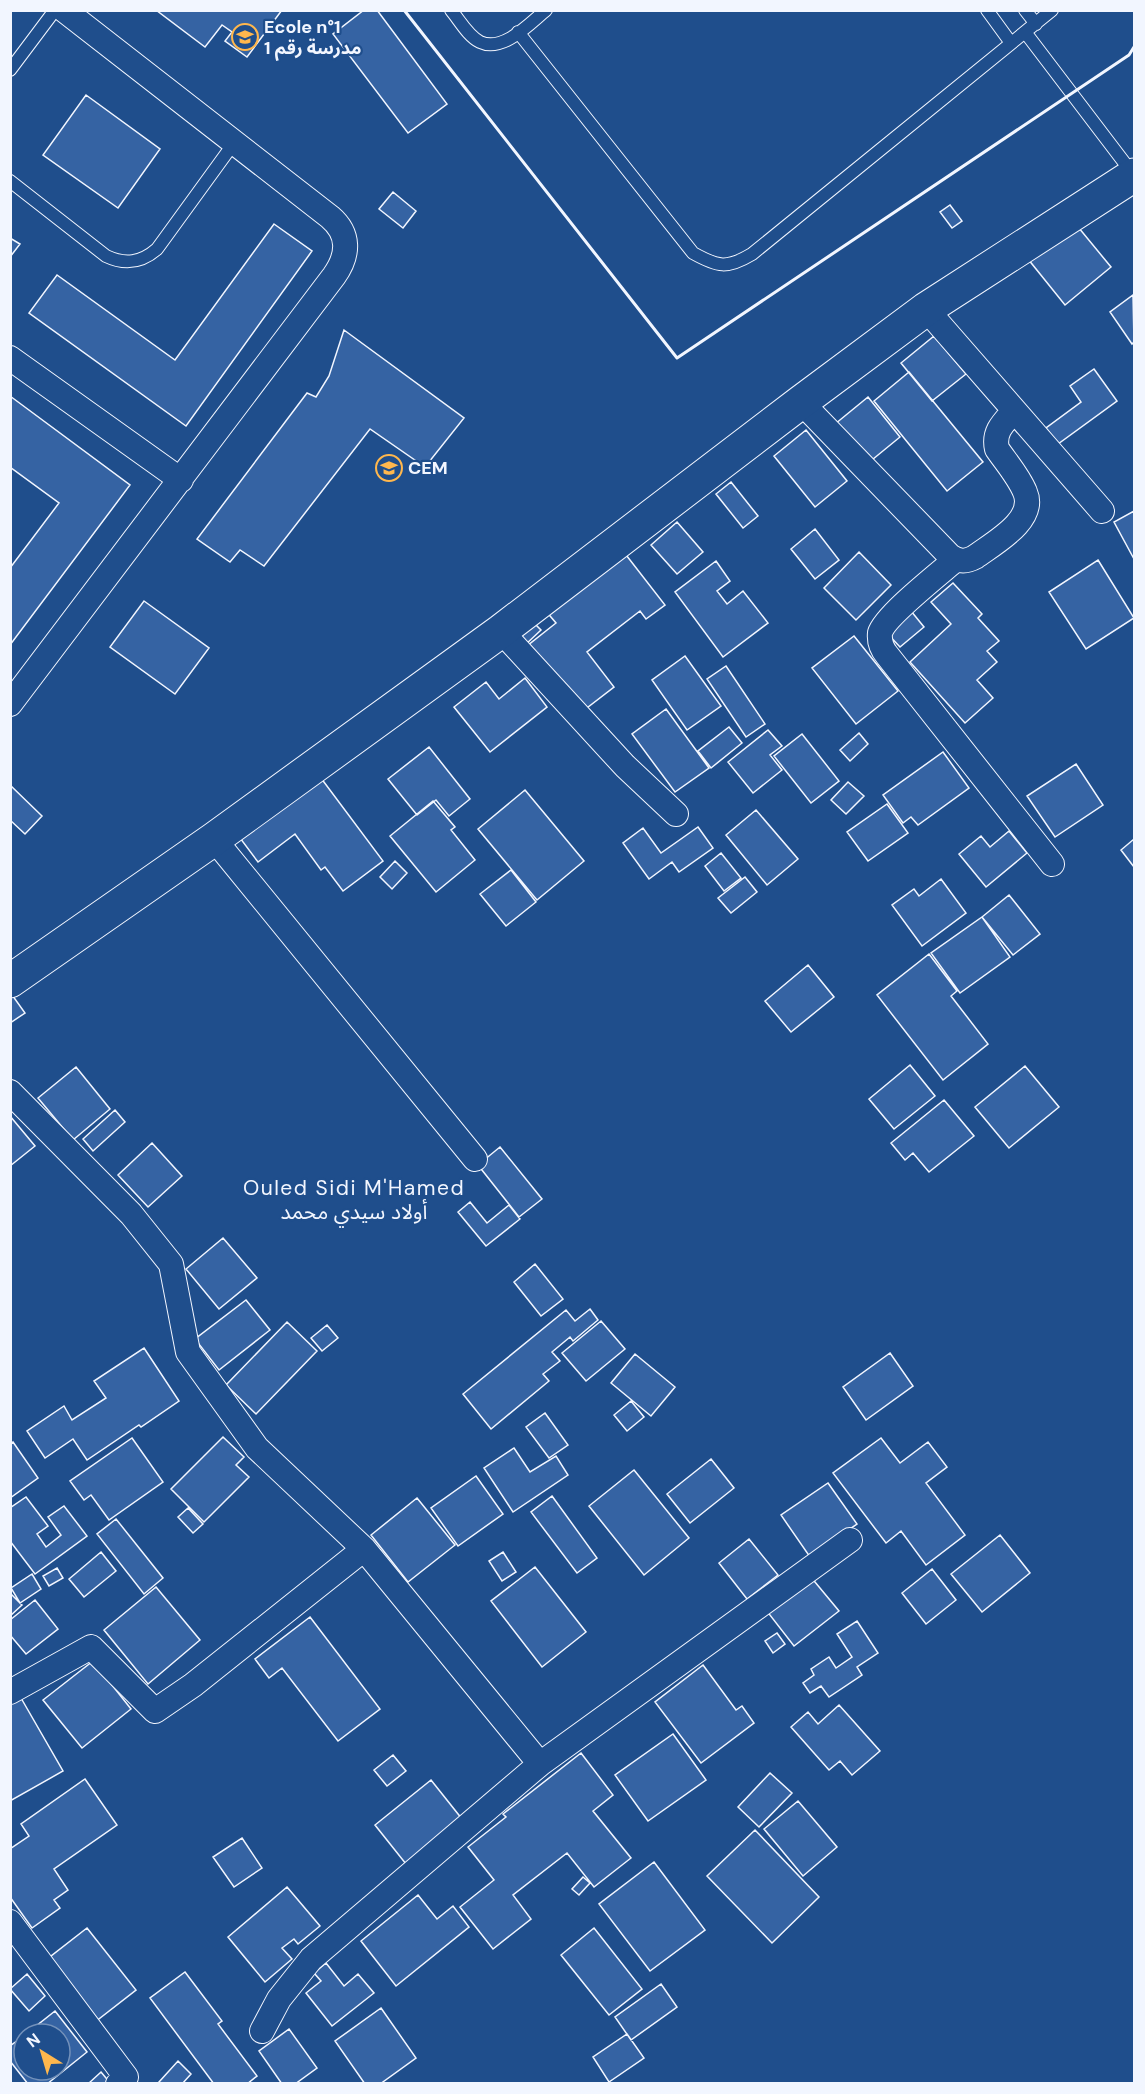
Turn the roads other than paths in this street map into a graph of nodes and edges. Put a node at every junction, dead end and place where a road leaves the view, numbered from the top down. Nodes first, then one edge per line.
1 (55, 10) edge
2 (64, 10) edge
3 (452, 10) edge
4 (546, 10) edge
5 (987, 10) edge
6 (1025, 10) edge
7 (1052, 10) edge
8 (1036, 24) junction
9 (1025, 32) junction
10 (518, 33) junction
11 (1011, 43) junction
12 (10, 70) edge
13 (234, 143) junction
14 (1134, 175) edge
15 (10, 181) edge
16 (926, 309) junction
17 (10, 358) edge
18 (801, 402) junction
19 (1014, 411) junction
20 (181, 480) junction
21 (1102, 511) dead end
22 (955, 560) junction
23 (501, 631) junction
24 (10, 704) edge
25 (676, 814) dead end
26 (214, 839) junction
27 (1052, 864) dead end
28 (10, 981) edge
29 (10, 1092) edge
30 (475, 1159) dead end
31 (850, 1540) dead end
32 (364, 1549) junction
33 (10, 1692) edge
34 (540, 1764) junction
35 (10, 1922) edge
36 (262, 2031) dead end
37 (117, 2084) edge

1 - 12 lane
2 - 13 street
3 - 10 lane
4 - 10 lane
5 - 11 lane
6 - 8 lane
7 - 8 lane
8 - 9 lane
9 - 11 lane
9 - 14 lane
10 - 11 lane
13 - 15 lane
13 - 20 street
14 - 16 main road
16 - 18 main road
16 - 19 street
17 - 20 street
18 - 22 street
18 - 23 main road
19 - 21 street
19 - 22 street
20 - 24 street
22 - 27 street
23 - 25 street
23 - 26 main road
26 - 28 main road
26 - 30 street
29 - 32 street
31 - 34 street
32 - 33 street
32 - 34 street
34 - 36 street
35 - 37 street

